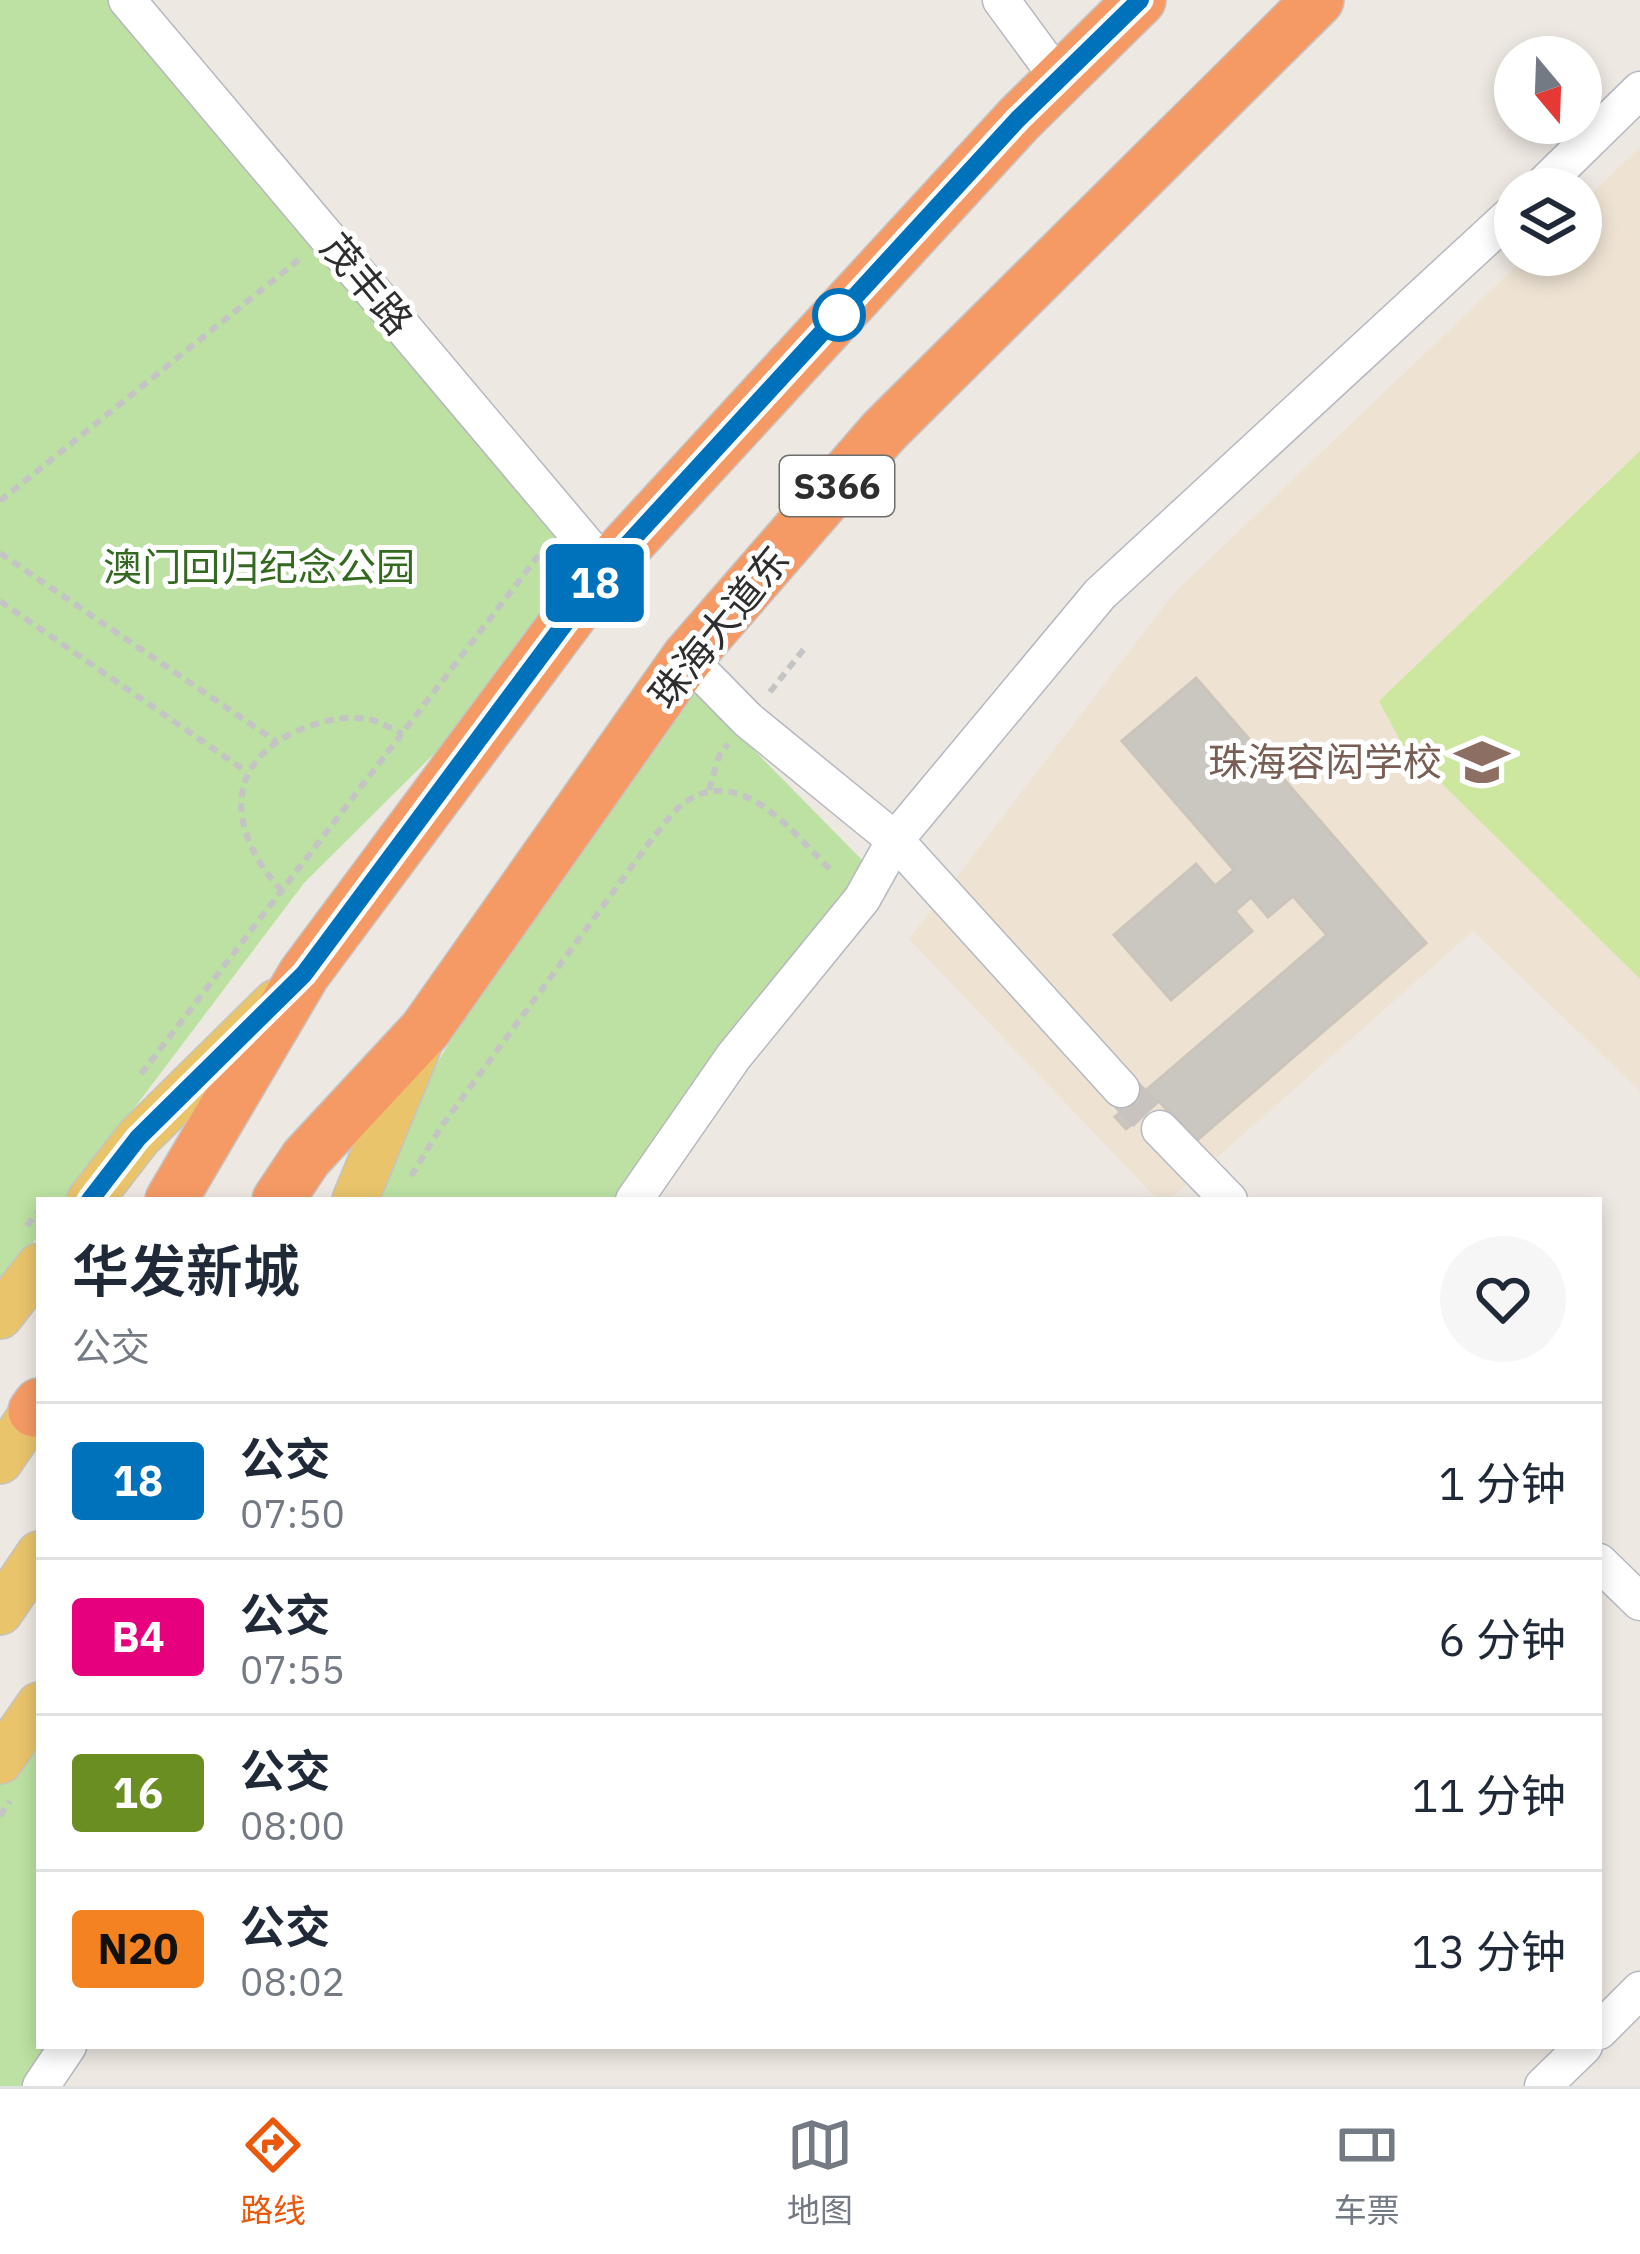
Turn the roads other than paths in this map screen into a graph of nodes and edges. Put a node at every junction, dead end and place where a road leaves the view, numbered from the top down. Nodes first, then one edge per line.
1 (128, 0) edge
2 (1000, 0) edge
3 (1140, 0) edge
4 (1318, 0) edge
5 (1059, 79) junction
6 (1640, 90) edge
7 (1560, 168) edge
8 (1494, 230) edge
9 (606, 568) junction
10 (687, 658) junction
11 (895, 840) junction
12 (304, 974) junction
13 (425, 1030) junction
14 (1121, 1089) tunnel mouth
15 (1160, 1129) tunnel mouth
16 (92, 1197) edge
17 (173, 1197) edge
18 (280, 1197) edge
19 (356, 1197) edge
20 (636, 1197) edge
21 (1226, 1197) edge
22 (36, 1270) edge
23 (0, 1316) edge
24 (36, 1408) edge
25 (0, 1461) edge
26 (36, 1558) edge
27 (1602, 1565) edge
28 (1640, 1602) edge
29 (0, 1612) edge
30 (36, 1709) edge
31 (0, 1761) edge
32 (1640, 1990) edge
33 (1602, 2028) edge
34 (66, 2049) edge
35 (1581, 2049) edge
36 (41, 2086) edge
37 (1544, 2086) edge

1 - 9 street, 茂丰路
2 - 5 street
3 - 5 highway, S366
4 - 10 highway, 珠海大道东 / S366
5 - 9 highway, S366
6 - 7 street
8 - 11 street
9 - 12 highway, S366
10 - 11 street
10 - 13 highway, 珠海大道东 / S366
11 - 14 street
11 - 20 street
12 - 16 main road
12 - 17 highway, S366
13 - 18 highway, 珠海大道东 / S366
13 - 19 main road
15 - 21 street
22 - 23 main road
24 - 25 main road
26 - 29 main road
27 - 28 street
30 - 31 main road
32 - 33 street
34 - 36 street
35 - 37 street

